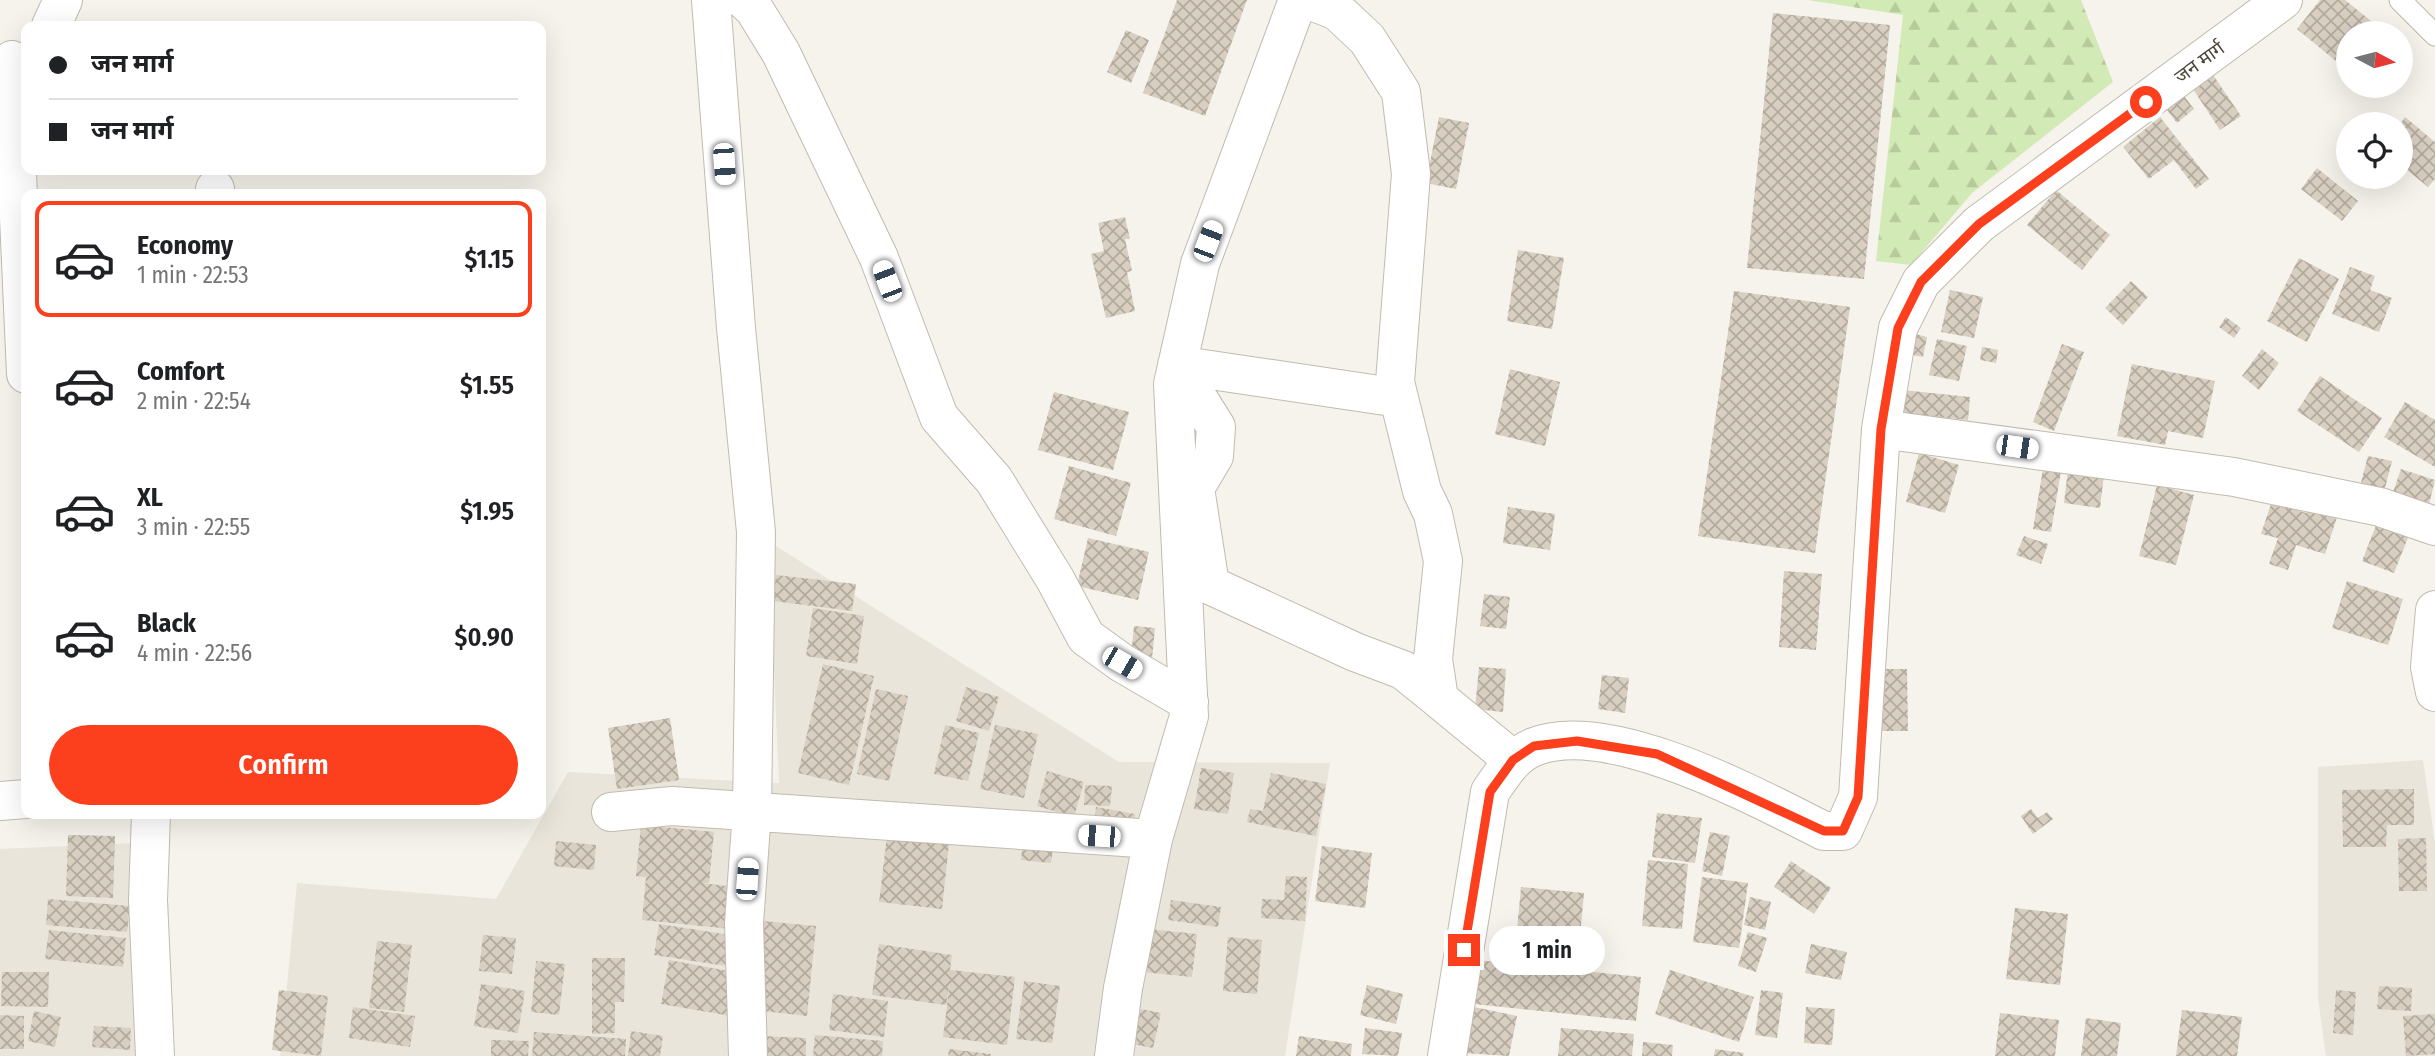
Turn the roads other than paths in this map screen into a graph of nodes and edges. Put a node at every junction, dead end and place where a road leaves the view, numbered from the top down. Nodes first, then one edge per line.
1 (63, 0) edge
2 (711, 0) edge
3 (744, 0) edge
4 (1298, 0) edge
5 (1310, 0) edge
6 (2283, 0) edge
7 (2400, 0) edge
8 (53, 21) edge
9 (2435, 35) edge
10 (13, 58) edge
11 (21, 194) edge
12 (1177, 365) junction
13 (1399, 398) junction
14 (1881, 429) junction
15 (2435, 526) edge
16 (2435, 610) edge
17 (2435, 692) edge
18 (1439, 699) junction
19 (1189, 702) junction
20 (1513, 760) junction
21 (21, 799) edge
22 (0, 801) edge
23 (752, 811) junction
24 (611, 812) dead end
25 (151, 819) edge
26 (1153, 839) junction
27 (155, 1056) edge
28 (748, 1056) edge
29 (1114, 1056) edge
30 (1447, 1056) edge

1 - 8 street
2 - 23 street
3 - 19 street
4 - 12 street
5 - 13 street
6 - 14 street, जन मार्ग
7 - 9 lane
10 - 11 street
12 - 13 street
12 - 18 street
12 - 19 street
13 - 18 street
14 - 15 street
14 - 20 street, जन मार्ग
16 - 17 street
18 - 20 street
19 - 26 street
20 - 30 street, जन मार्ग
21 - 22 street
23 - 24 street
23 - 26 street
23 - 28 street
25 - 27 street
26 - 29 street

